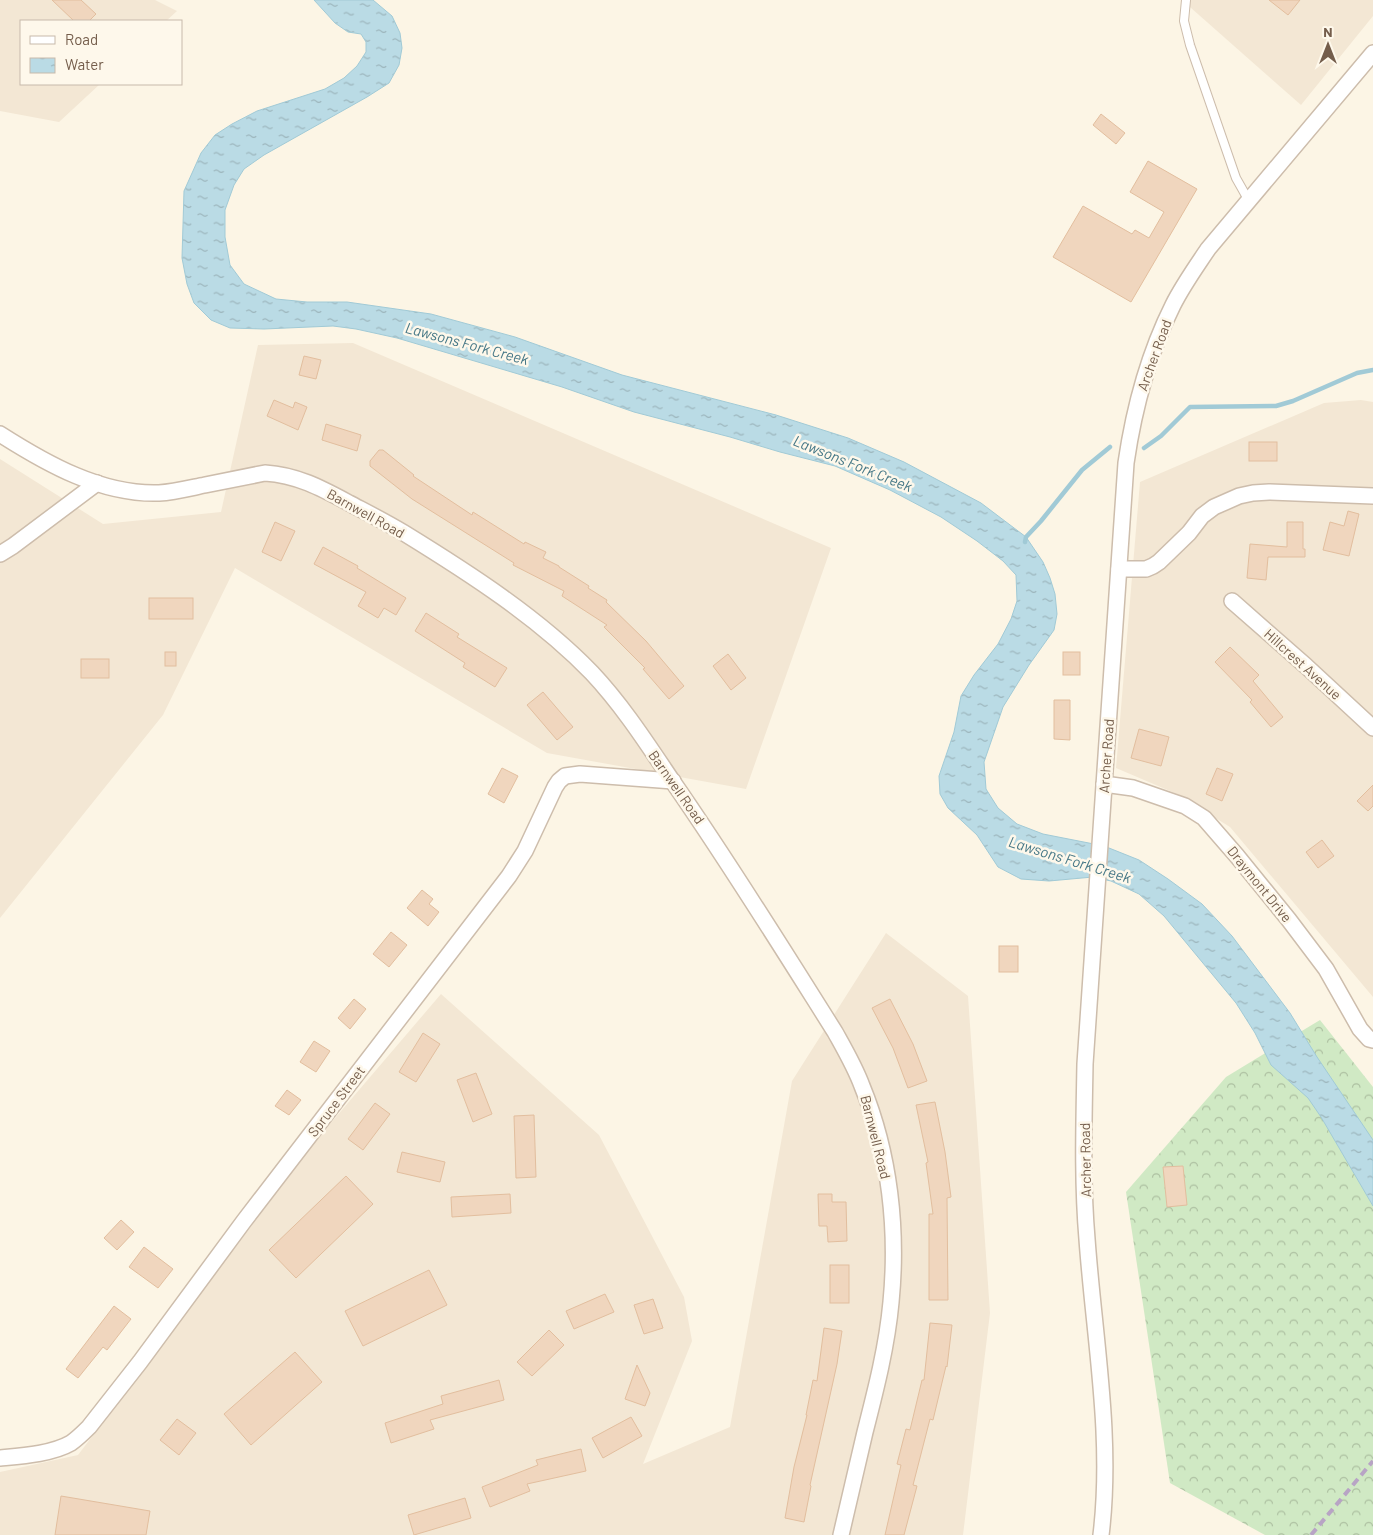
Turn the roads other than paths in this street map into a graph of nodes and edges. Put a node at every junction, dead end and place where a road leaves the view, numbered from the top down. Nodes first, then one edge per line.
1 (1186, 0) edge
2 (1373, 53) edge
3 (1248, 201) junction
4 (0, 434) edge
5 (97, 483) junction
6 (1373, 496) edge
7 (0, 554) edge
8 (1119, 569) junction
9 (1232, 601) dead end
10 (1373, 728) edge
11 (673, 781) junction
12 (1104, 784) junction
13 (1373, 1040) edge
14 (0, 1458) edge
15 (841, 1535) edge
16 (1101, 1535) edge

1 - 3 lane
2 - 3 street, Archer Road
3 - 8 street, Archer Road
4 - 5 street, Barnwell Road
5 - 7 street
5 - 11 street, Barnwell Road
6 - 8 street
8 - 12 street, Archer Road
9 - 10 street, Hillcrest Avenue
11 - 14 street, Spruce Street
11 - 15 street, Barnwell Road
12 - 13 street, Draymont Drive
12 - 16 street, Archer Road

